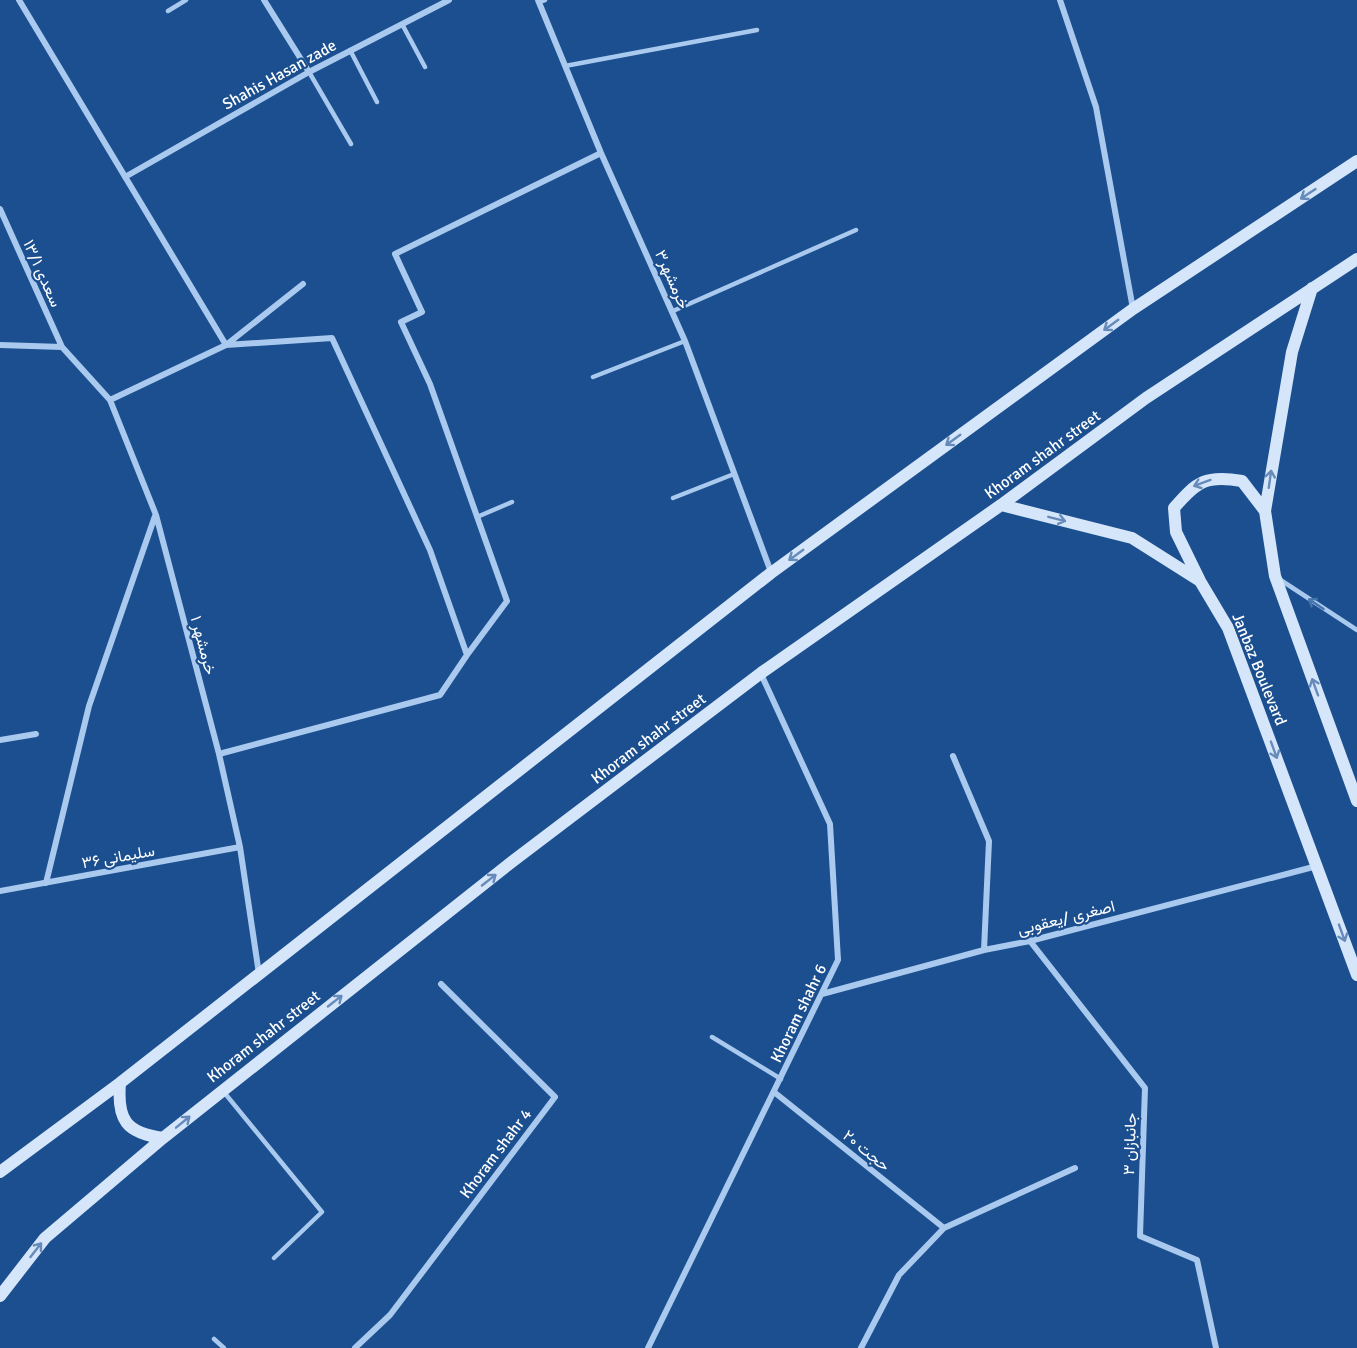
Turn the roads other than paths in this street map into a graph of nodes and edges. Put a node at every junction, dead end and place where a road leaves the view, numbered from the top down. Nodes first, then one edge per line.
1 (20, 0) edge
2 (186, 0) edge
3 (264, 0) edge
4 (449, 0) edge
5 (1060, 0) edge
6 (541, 1) edge
7 (168, 11) dead end
8 (402, 24) junction
9 (757, 30) dead end
10 (350, 50) junction
11 (565, 66) junction
12 (425, 67) dead end
13 (309, 72) junction
14 (377, 102) dead end
15 (351, 144) dead end
16 (602, 153) junction
17 (1357, 161) edge
18 (125, 177) junction
19 (0, 209) edge
20 (856, 230) dead end
21 (1357, 259) edge
22 (303, 284) dead end
23 (1312, 288) junction
24 (1133, 309) junction
25 (673, 310) junction
26 (685, 341) junction
27 (0, 345) edge
28 (226, 345) junction
29 (62, 347) junction
30 (593, 377) dead end
31 (110, 400) junction
32 (734, 474) junction
33 (673, 498) dead end
34 (512, 502) dead end
35 (1001, 505) junction
36 (1265, 511) junction
37 (156, 515) junction
38 (477, 517) junction
39 (771, 573) junction
40 (1275, 576) junction
41 (1200, 581) junction
42 (1356, 630) edge
43 (1357, 637) edge
44 (466, 655) junction
45 (761, 674) junction
46 (36, 734) dead end
47 (0, 740) edge
48 (219, 754) junction
49 (953, 756) dead end
50 (1357, 801) edge
51 (240, 847) junction
52 (1317, 866) junction
53 (46, 883) junction
54 (0, 891) edge
55 (1030, 941) junction
56 (984, 950) junction
57 (259, 974) junction
58 (1357, 975) edge
59 (441, 984) dead end
60 (822, 994) junction
61 (712, 1037) dead end
62 (781, 1079) junction
63 (120, 1083) junction
64 (222, 1090) junction
65 (774, 1092) junction
66 (163, 1138) junction
67 (1075, 1168) dead end
68 (0, 1172) edge
69 (944, 1228) junction
70 (274, 1258) dead end
71 (0, 1296) edge
72 (214, 1339) dead end
73 (224, 1348) edge
74 (355, 1348) edge
75 (648, 1348) edge
76 (861, 1348) edge
77 (1216, 1348) edge

1 - 18 street
2 - 7 lane
3 - 13 street
4 - 8 street, Shahis Hasan zade
5 - 24 street
6 - 11 street, خرمشهر۳
8 - 10 street, Shahis Hasan zade
8 - 12 lane
9 - 11 lane
10 - 13 street, Shahis Hasan zade
10 - 14 lane
11 - 16 street, خرمشهر۳
13 - 15 lane
13 - 18 street, Shahis Hasan zade
16 - 25 street, خرمشهر۳
16 - 38 street
17 -> 24 main road
18 - 28 street
19 - 29 street, سعدی ۱۳/۱
20 - 25 lane
21 - 23 main road, Khoram shahr street
22 - 28 street
23 - 35 main road, Khoram shahr street
36 -> 23 main road
24 -> 39 main road
25 - 26 street, خرمشهر۳
26 - 30 lane
26 - 32 street, خرمشهر۳
27 - 29 street
28 - 31 street
28 - 44 street
29 - 31 street, خرمشهر ۱
31 - 37 street, خرمشهر ۱
32 - 33 lane
32 - 39 street, خرمشهر۳
34 - 38 lane
35 -> 41 main road, Janbaz Boulevard
35 - 45 main road, Khoram shahr street
36 - 40 main road
36 -> 41 main road
37 - 48 street, خرمشهر ۱
37 - 53 street
38 - 44 street
39 - 57 main road
42 -> 40 lane
50 -> 40 main road
41 -> 52 main road, Janbaz Boulevard
42 - 43 lane
44 - 48 street
45 - 60 street, Khoram shahr 6
64 -> 45 main road, Khoram shahr street
46 - 47 street
48 - 51 street, خرمشهر ۱
49 - 56 street
51 - 53 street, سلیمانی ۳۶
51 - 57 street, خرمشهر ۱
52 - 55 street, اصغری /یعقوبی
52 -> 58 main road, Janbaz Boulevard
53 - 54 street, سلیمانی ۳۶
55 - 56 street, اصغری /یعقوبی
55 - 77 street, جانبازان ۳
56 - 60 street, اصغری /یعقوبی
57 - 63 main road
59 - 74 street, Khoram shahr 4
60 - 62 street, Khoram shahr 6
61 - 62 lane
62 - 65 street, Khoram shahr 6
63 - 66 main road
63 - 68 main road
66 -> 64 main road, Khoram shahr street
64 - 70 lane
65 - 69 street, حجت ۲۰
65 - 75 street, Khoram shahr 6
71 -> 66 main road, Khoram shahr street
67 - 69 street
69 - 76 street
72 - 73 lane

